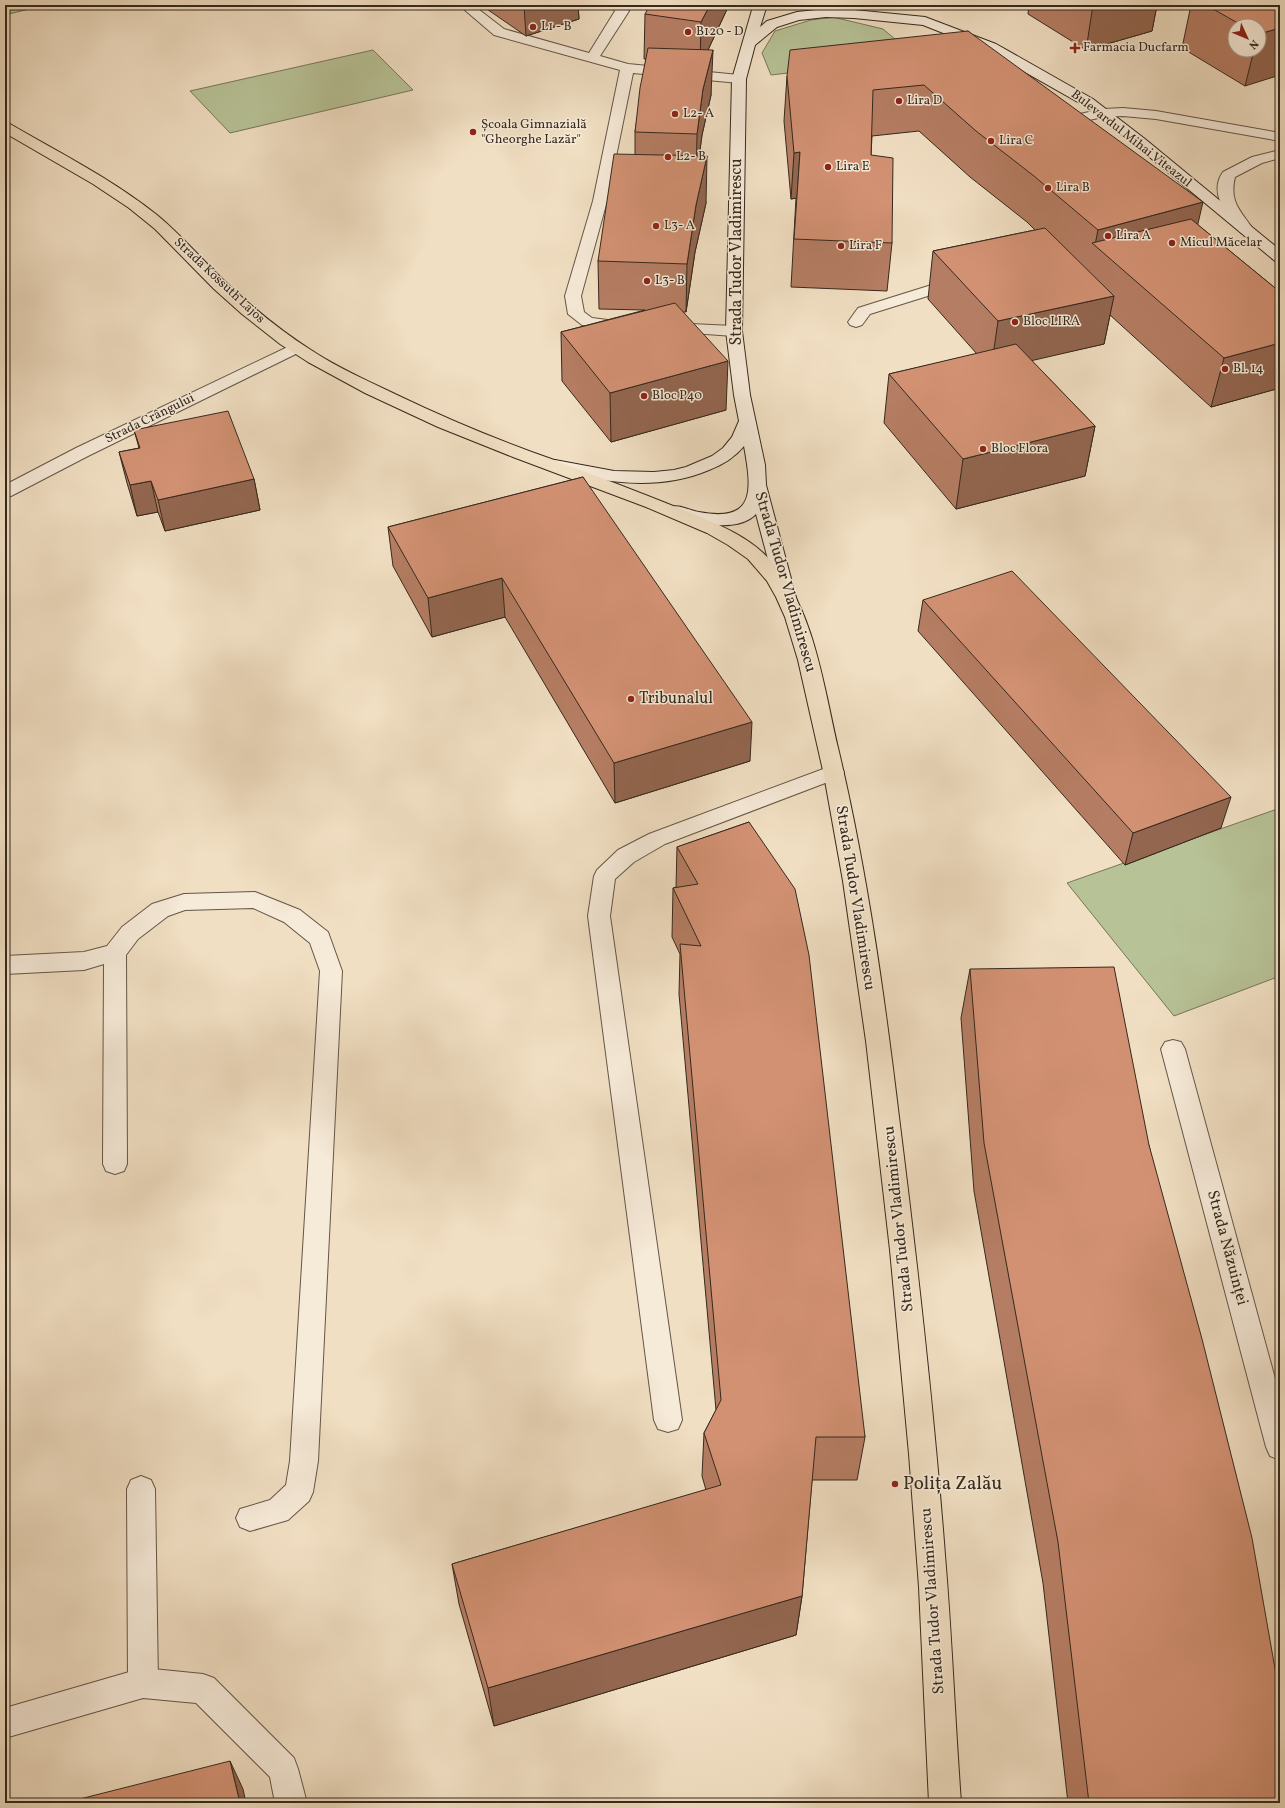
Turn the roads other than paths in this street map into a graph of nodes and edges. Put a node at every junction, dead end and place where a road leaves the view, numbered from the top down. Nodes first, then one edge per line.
1 (465, 5) edge
2 (618, 5) edge
3 (895, 5) edge
4 (759, 7) edge
5 (925, 21) junction
6 (749, 43) junction
7 (974, 54) edge
8 (592, 58) junction
9 (627, 68) junction
10 (739, 79) junction
11 (1045, 113) edge
12 (1103, 113) junction
13 (1057, 123) junction
14 (5, 127) edge
15 (1069, 133) edge
16 (1280, 137) edge
17 (1280, 154) edge
18 (1244, 229) junction
19 (1280, 258) edge
20 (973, 277) edge
21 (856, 322) dead end
22 (642, 327) edge
23 (657, 328) edge
24 (734, 331) junction
25 (296, 348) junction
26 (746, 423) junction
27 (530, 458) junction
28 (757, 485) junction
29 (5, 492) edge
30 (650, 502) junction
31 (788, 601) junction
32 (834, 772) junction
33 (115, 953) junction
34 (5, 965) edge
35 (1173, 1049) dead end
36 (115, 1164) dead end
37 (668, 1420) dead end
38 (1280, 1447) edge
39 (141, 1488) dead end
40 (250, 1518) dead end
41 (143, 1683) junction
42 (5, 1723) edge
43 (291, 1803) edge
44 (945, 1803) edge

1 - 8 street
2 - 8 street
3 - 5 street, Bulevardul Mihai Viteazul
4 - 6 street, Strada Tudor Vladimirescu
5 - 6 street
5 - 7 street, Bulevardul Mihai Viteazul
5 - 12 street, Bulevardul Mihai Viteazul
6 - 10 street, Strada Tudor Vladimirescu
8 - 9 street
9 - 10 street
9 - 22 street
10 - 24 street, Strada Tudor Vladimirescu
11 - 13 street
12 - 13 street
12 - 16 street
12 - 18 street, Bulevardul Mihai Viteazul
13 - 15 street
14 - 25 main road, Strada Kossuth Lajos
17 - 18 street
18 - 19 street, Bulevardul Mihai Viteazul
20 - 21 street
23 - 24 street
24 - 26 street, Strada Tudor Vladimirescu
25 - 27 main road, Strada Kossuth Lajos
25 - 29 street, Strada Crângului
26 - 27 street, Strada Kossuth Lajos
26 - 28 street, Strada Tudor Vladimirescu
27 - 30 main road, Strada Kossuth Lajos
28 - 30 street, Strada Kossuth Lajos
28 - 31 street, Strada Tudor Vladimirescu
30 - 31 main road, Strada Kossuth Lajos
31 - 32 main road, Strada Tudor Vladimirescu
32 - 37 street
32 - 44 main road, Strada Tudor Vladimirescu
33 - 34 street
33 - 36 street
33 - 40 street
35 - 38 street, Strada Năzuinței
39 - 41 street
41 - 42 street
41 - 43 street

